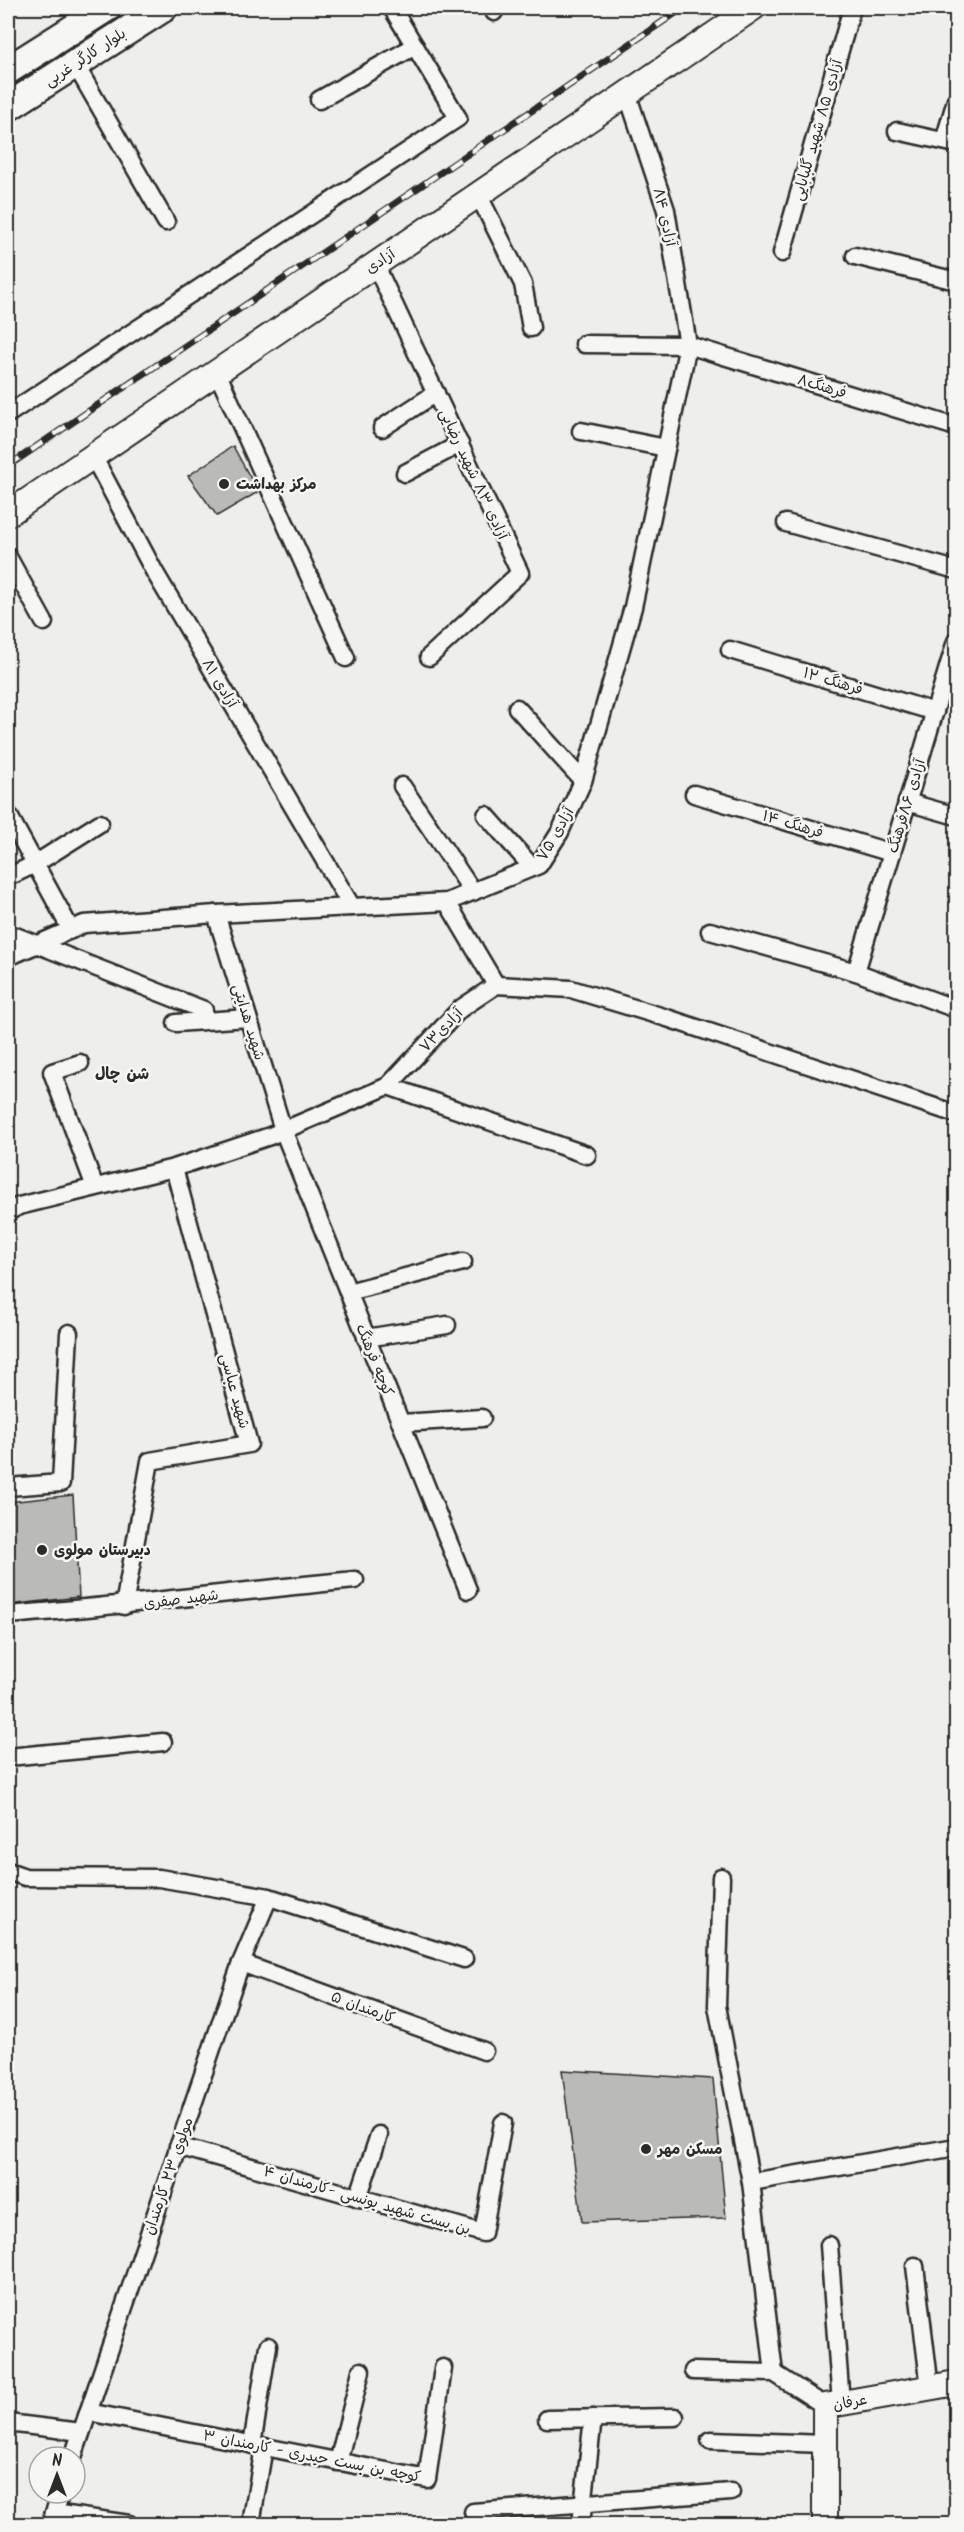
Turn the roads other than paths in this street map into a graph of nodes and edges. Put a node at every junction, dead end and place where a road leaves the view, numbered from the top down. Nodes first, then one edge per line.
1 (106, 8) edge
2 (392, 8) edge
3 (753, 8) edge
4 (852, 8) edge
5 (156, 9) edge
6 (415, 46) junction
7 (75, 64) junction
8 (8, 70) edge
9 (627, 93) junction
10 (319, 100) dead end
11 (957, 100) edge
12 (8, 107) edge
13 (897, 131) dead end
14 (950, 142) edge
15 (478, 194) junction
16 (166, 222) dead end
17 (782, 253) dead end
18 (855, 256) dead end
19 (375, 264) junction
20 (957, 281) edge
21 (531, 328) dead end
22 (584, 344) dead end
23 (688, 345) junction
24 (217, 372) junction
25 (436, 393) junction
26 (8, 414) edge
27 (957, 427) edge
28 (382, 428) dead end
29 (581, 431) dead end
30 (460, 444) junction
31 (666, 448) junction
32 (93, 456) junction
33 (405, 473) dead end
34 (8, 514) edge
35 (786, 523) dead end
36 (8, 557) edge
37 (957, 570) edge
38 (44, 622) dead end
39 (957, 641) edge
40 (730, 650) dead end
41 (429, 657) dead end
42 (346, 658) dead end
43 (953, 667) edge
44 (517, 708) dead end
45 (935, 712) junction
46 (584, 781) junction
47 (402, 786) dead end
48 (694, 794) dead end
49 (907, 802) junction
50 (8, 814) edge
51 (486, 815) dead end
52 (957, 816) edge
53 (100, 823) dead end
54 (892, 853) junction
55 (35, 864) junction
56 (532, 867) junction
57 (8, 877) edge
58 (472, 892) junction
59 (447, 902) junction
60 (352, 907) junction
61 (216, 914) junction
62 (71, 930) junction
63 (710, 931) dead end
64 (8, 933) edge
65 (8, 957) edge
66 (856, 972) junction
67 (496, 985) junction
68 (957, 1009) edge
69 (204, 1010) dead end
70 (248, 1018) junction
71 (176, 1023) dead end
72 (80, 1063) dead end
73 (388, 1086) junction
74 (957, 1114) edge
75 (283, 1130) junction
76 (587, 1155) dead end
77 (174, 1168) junction
78 (95, 1187) junction
79 (8, 1212) edge
80 (463, 1262) dead end
81 (348, 1292) junction
82 (447, 1325) dead end
83 (69, 1333) dead end
84 (366, 1338) junction
85 (482, 1418) dead end
86 (400, 1423) junction
87 (8, 1487) edge
88 (355, 1580) dead end
89 (468, 1590) dead end
90 (124, 1606) junction
91 (8, 1615) edge
92 (164, 1742) dead end
93 (8, 1757) edge
94 (8, 1871) edge
95 (722, 1877) dead end
96 (269, 1896) junction
97 (464, 1959) dead end
98 (241, 1963) junction
99 (484, 2051) dead end
100 (503, 2123) dead end
101 (379, 2135) dead end
102 (178, 2146) junction
103 (957, 2147) edge
104 (751, 2182) junction
105 (358, 2198) junction
106 (829, 2245) dead end
107 (915, 2266) dead end
108 (268, 2346) dead end
109 (443, 2368) dead end
110 (361, 2371) dead end
111 (693, 2371) dead end
112 (774, 2373) junction
113 (957, 2383) edge
114 (930, 2388) junction
115 (833, 2405) junction
116 (88, 2412) junction
117 (675, 2417) dead end
118 (593, 2418) junction
119 (547, 2420) dead end
120 (8, 2423) edge
121 (81, 2432) junction
122 (710, 2440) dead end
123 (825, 2444) junction
124 (77, 2445) edge
125 (258, 2446) junction
126 (338, 2462) junction
127 (731, 2492) dead end
128 (584, 2503) junction
129 (473, 2512) dead end
130 (52, 2519) edge
131 (129, 2524) edge
132 (251, 2524) edge
133 (581, 2524) edge
134 (825, 2524) edge

1 - 8 main road, بلوار کارگر غربی
2 - 6 street
3 - 9 street, آزادی
4 - 17 street, آزادی ۸۵ شهید گلبابایی
5 - 7 main road, بلوار کارگر غربی
6 - 10 street
6 - 26 street
7 - 12 main road, بلوار کارگر غربی
7 - 16 street
9 - 15 street, آزادی
9 - 23 street, آزادی ۸۴
11 - 14 street
13 - 14 street
15 - 19 street, آزادی
15 - 21 street
18 - 20 street
19 - 24 street, آزادی
19 - 25 street, آزادی ۸۳ شهید رضایی
22 - 23 street, فرهنگ۸
23 - 27 street, فرهنگ۸
23 - 31 street, آزادی ۷۵
24 - 32 street, آزادی
24 - 42 street
25 - 28 street
25 - 30 street, آزادی ۸۳ شهید رضایی
29 - 31 street
30 - 33 street
30 - 41 street, آزادی ۸۳ شهید رضایی
31 - 46 street, آزادی ۷۵
32 - 34 street, آزادی
32 - 60 street, آزادی ۸۱
35 - 37 street
36 - 38 street
39 - 43 street, آزادی ۸۶فرهنگ
40 - 45 street, فرهنگ ۱۲
43 - 45 street, آزادی ۸۶فرهنگ
44 - 46 street
45 - 49 street, آزادی ۸۶فرهنگ
46 - 56 street, آزادی ۷۵
47 - 58 street
48 - 54 street, فرهنگ ۱۴
49 - 52 street
49 - 54 street, آزادی ۸۶فرهنگ
50 - 55 street
51 - 56 street
53 - 55 street
54 - 66 street, آزادی ۸۶فرهنگ
55 - 57 street
55 - 62 street
56 - 58 street, آزادی ۷۵
58 - 59 street, آزادی ۷۵
59 - 60 street, آزادی ۷۵
59 - 67 street
60 - 61 street, آزادی ۷۵
61 - 62 street, آزادی ۷۵
61 - 70 street, شهید هدایتی
62 - 65 street, آزادی ۷۵
63 - 66 street
64 - 69 street
66 - 68 street
67 - 73 street, آزادی۷۳
67 - 74 street
70 - 71 street
70 - 75 street, شهید هدایتی
72 - 78 street
73 - 75 street, آزادی۷۳
73 - 76 street
75 - 77 street, آزادی۷۳
75 - 81 street, کوچه فرهنگ
77 - 78 street, آزادی۷۳
77 - 90 street, شهید عباسی
78 - 79 street, آزادی۷۳
80 - 81 street
81 - 84 street, کوچه فرهنگ
82 - 84 street
83 - 87 street
84 - 86 street, کوچه فرهنگ
85 - 86 street
86 - 89 street, کوچه فرهنگ
88 - 90 street, شهید صفری
90 - 91 street, شهید صفری
92 - 93 street
94 - 96 street
95 - 104 street
96 - 97 street
96 - 98 street, مولوی ۲۳ کارمندان
98 - 99 street, کارمندان ۵
98 - 102 street, مولوی ۲۳ کارمندان
100 - 105 street, بن بست شهید یونسی -کارمندان ۴
101 - 105 street
102 - 105 street, بن بست شهید یونسی -کارمندان ۴
102 - 116 street, مولوی ۲۳ کارمندان
103 - 104 street
104 - 112 street
106 - 115 street
107 - 114 street
108 - 125 street
109 - 126 street, کوچه بن بست حیدری - کارمندان ۳
110 - 126 street
111 - 112 street
112 - 115 street
113 - 114 street, عرفان
114 - 115 street, عرفان
115 - 123 street, عرفان
116 - 121 street, مولوی ۲۳ کارمندان
116 - 125 street, کوچه بن بست حیدری - کارمندان ۳
117 - 118 street
118 - 119 street
118 - 128 street
120 - 121 street
121 - 124 street, مولوی ۲۳ کارمندان
122 - 123 street
123 - 134 street, عرفان
125 - 126 street, کوچه بن بست حیدری - کارمندان ۳
125 - 132 street
127 - 128 street
128 - 129 street
128 - 133 street
130 - 131 street

